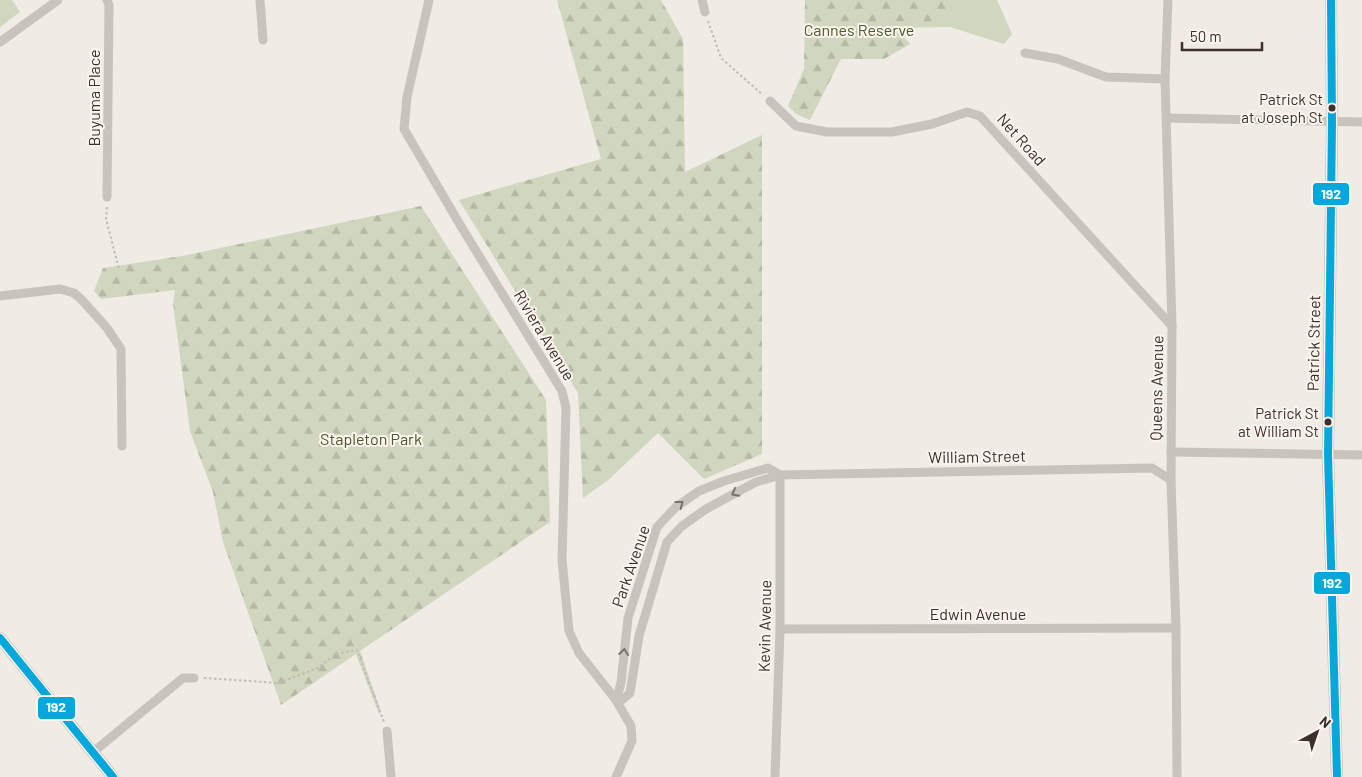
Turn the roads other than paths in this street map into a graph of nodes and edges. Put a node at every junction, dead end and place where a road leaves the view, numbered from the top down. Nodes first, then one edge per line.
1 (58, 0) edge
2 (107, 0) edge
3 (260, 0) edge
4 (429, 0) edge
5 (702, 0) edge
6 (1168, 0) edge
7 (1332, 0) edge
8 (705, 12) road end
9 (263, 40) dead end
10 (0, 42) edge
11 (1024, 53) dead end
12 (1165, 79) junction
13 (770, 101) road end
14 (1167, 118) junction
15 (1332, 122) junction
16 (1362, 122) edge
17 (107, 197) road end
18 (0, 296) edge
19 (1172, 326) junction
20 (122, 446) dead end
21 (1171, 452) junction
22 (1328, 455) junction
23 (1362, 455) edge
24 (780, 475) junction
25 (1171, 480) junction
26 (1176, 628) junction
27 (780, 629) junction
28 (0, 638) edge
29 (194, 678) road end
30 (616, 700) junction
31 (387, 731) road end
32 (92, 753) junction
33 (113, 777) edge
34 (391, 777) edge
35 (616, 777) edge
36 (775, 777) edge
37 (1177, 777) edge
38 (1337, 777) edge

1 - 10 street
2 - 17 street, Buyuma Place
3 - 9 street
4 - 30 street, Riviera Avenue
5 - 8 street
6 - 12 street, Queens Avenue
7 - 15 street, Patrick Street
11 - 12 street
12 - 14 street, Queens Avenue
13 - 19 street, Net Road
14 - 15 street
14 - 19 street, Queens Avenue
15 - 16 street
15 - 22 street, Patrick Street
18 - 20 street
19 - 21 street, Queens Avenue
21 - 22 street
21 - 25 street, Queens Avenue
22 - 23 street
22 - 38 street, Patrick Street
24 - 25 street, William Street
24 - 27 street, Kevin Avenue
24 -> 30 street, Park Avenue
30 -> 24 street, Park Avenue
25 - 26 street, Queens Avenue
26 - 27 street, Edwin Avenue
26 - 37 street, Queens Avenue
27 - 36 street, Kevin Avenue
28 - 32 street
29 - 32 street
30 - 35 street
31 - 34 street
32 - 33 street

